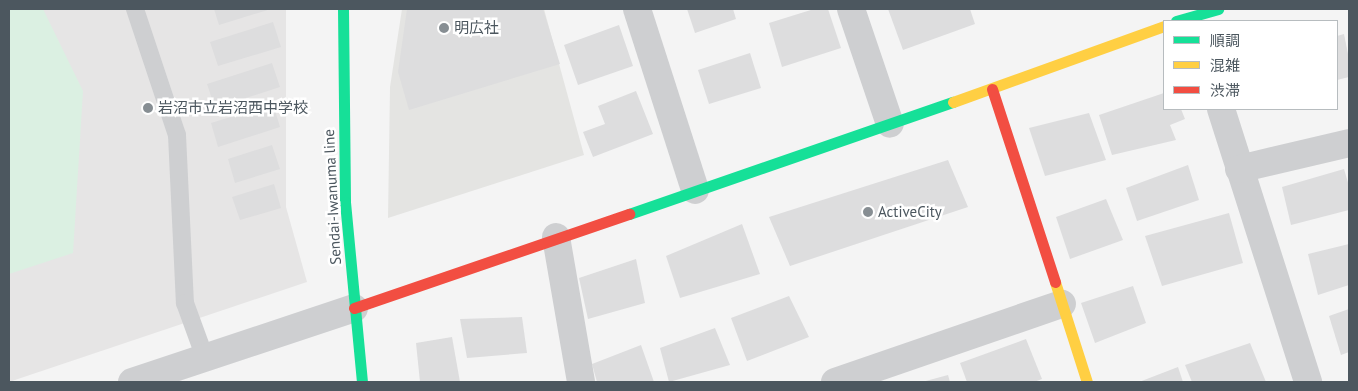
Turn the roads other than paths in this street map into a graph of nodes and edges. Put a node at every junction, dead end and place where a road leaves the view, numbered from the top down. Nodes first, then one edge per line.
1 (135, 9) edge
2 (343, 9) edge
3 (637, 9) edge
4 (851, 9) edge
5 (1163, 26) edge
6 (992, 88) junction
7 (1221, 110) edge
8 (890, 124) junction
9 (1349, 143) edge
10 (1239, 170) junction
11 (695, 190) junction
12 (556, 237) junction
13 (1062, 304) junction
14 (354, 308) junction
15 (205, 358) junction
16 (134, 382) edge
17 (362, 382) edge
18 (581, 382) edge
19 (835, 382) edge
20 (1087, 382) edge
21 (1308, 382) edge

1 - 15 lane
2 - 14 street, Sendai-Iwanuma line
3 - 11 street
4 - 8 street
5 - 6 street
6 - 8 street
6 - 13 street
7 - 10 street
8 - 11 street
9 - 10 street
10 - 21 street
11 - 12 street
12 - 14 street
12 - 18 street
13 - 19 street
13 - 20 street
14 - 15 street
14 - 17 street, Sendai-Iwanuma line
15 - 16 street

